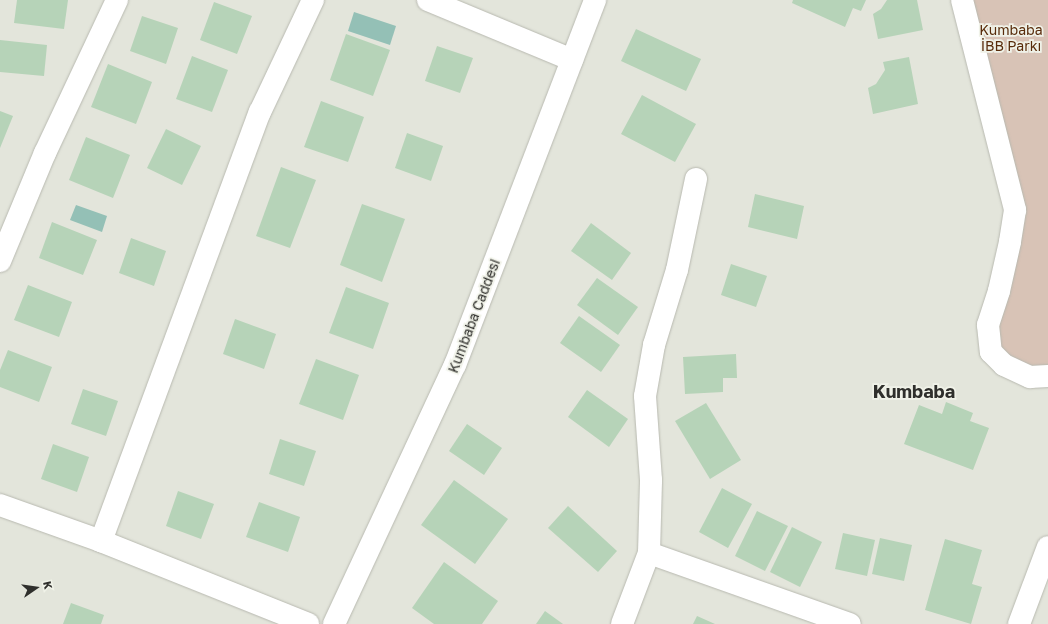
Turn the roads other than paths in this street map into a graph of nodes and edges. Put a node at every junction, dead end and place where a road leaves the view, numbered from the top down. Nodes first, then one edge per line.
1 (118, 0) edge
2 (313, 0) edge
3 (428, 0) edge
4 (595, 0) edge
5 (962, 0) edge
6 (572, 60) junction
7 (696, 180) dead end
8 (0, 261) edge
9 (1048, 376) edge
10 (0, 505) edge
11 (101, 541) junction
12 (1048, 547) edge
13 (649, 553) junction
14 (308, 624) edge
15 (334, 624) edge
16 (622, 624) edge
17 (850, 624) edge
18 (1019, 624) edge

1 - 8 street
2 - 11 street
3 - 6 street
4 - 6 street, Kumbaba Caddesi
5 - 9 street
6 - 15 street, Kumbaba Caddesi
7 - 13 street
10 - 11 street
11 - 14 street
12 - 18 street
13 - 16 street
13 - 17 street

